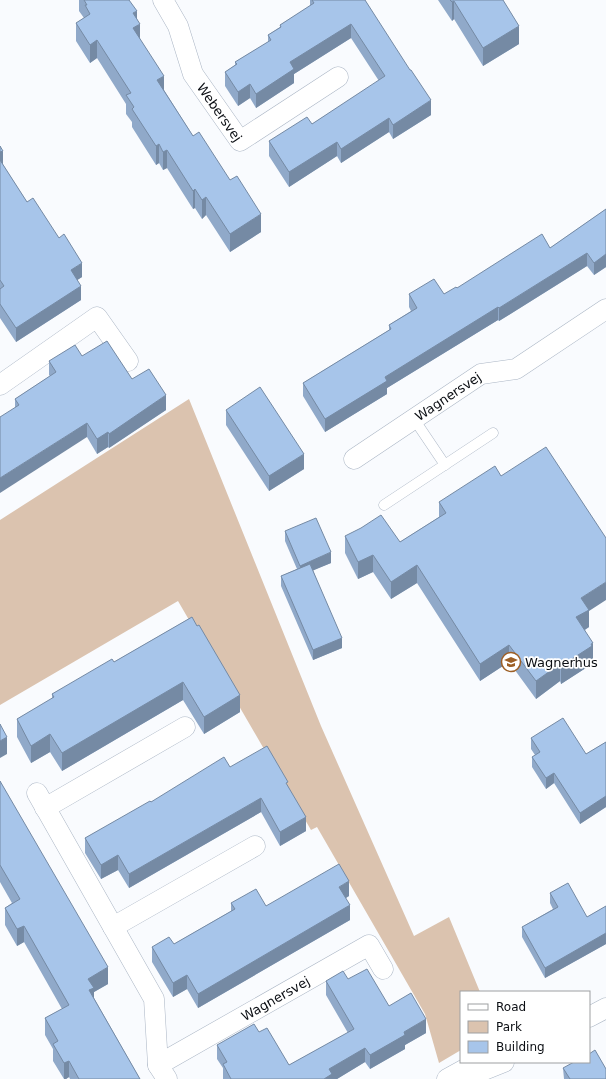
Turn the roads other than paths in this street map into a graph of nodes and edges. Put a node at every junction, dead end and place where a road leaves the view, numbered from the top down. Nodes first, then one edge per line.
1 (163, 0) edge
2 (338, 77) dead end
3 (606, 309) edge
4 (128, 360) dead end
5 (0, 385) edge
6 (414, 419) junction
7 (493, 433) dead end
8 (354, 459) dead end
9 (445, 465) junction
10 (384, 505) dead end
11 (185, 727) dead end
12 (256, 846) dead end
13 (113, 927) junction
14 (383, 969) dead end
15 (606, 1008) edge
16 (590, 1016) edge
17 (502, 1063) edge
18 (163, 1072) edge
19 (447, 1079) edge

1 - 2 street, Webersvej
3 - 6 street, Wagnersvej
4 - 5 street
6 - 8 street, Wagnersvej
6 - 9 lane
7 - 9 lane
9 - 10 lane
11 - 13 street, Wagnersvej
12 - 13 street
13 - 18 street, Wagnersvej
14 - 18 street, Wagnersvej
15 - 16 street
17 - 19 street

